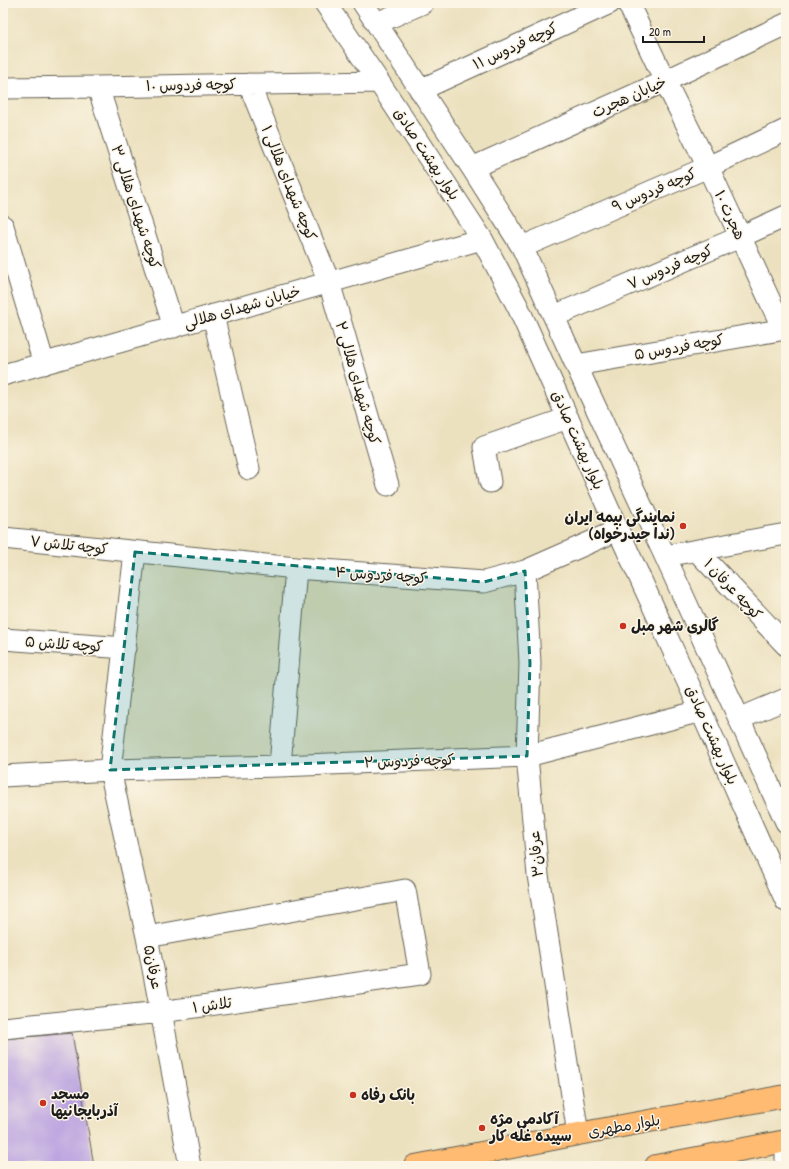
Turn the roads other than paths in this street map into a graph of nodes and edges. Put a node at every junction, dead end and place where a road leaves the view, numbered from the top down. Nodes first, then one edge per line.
1 (325, 3) edge
2 (363, 3) edge
3 (423, 3) edge
4 (610, 3) edge
5 (628, 3) edge
6 (376, 23) junction
7 (786, 24) edge
8 (665, 81) junction
9 (379, 82) junction
10 (249, 84) junction
11 (98, 87) junction
12 (3, 88) edge
13 (420, 90) junction
14 (786, 130) edge
15 (708, 167) junction
16 (472, 168) junction
17 (786, 216) edge
18 (3, 226) edge
19 (740, 237) junction
20 (482, 239) junction
21 (522, 247) junction
22 (329, 282) junction
23 (778, 298) edge
24 (213, 315) junction
25 (554, 316) junction
26 (174, 326) junction
27 (784, 329) edge
28 (44, 364) junction
29 (576, 365) junction
30 (3, 375) edge
31 (568, 418) junction
32 (249, 468) dead end
33 (490, 482) dead end
34 (388, 485) dead end
35 (618, 530) junction
36 (786, 534) edge
37 (3, 538) edge
38 (697, 551) junction
39 (135, 552) junction
40 (665, 556) junction
41 (296, 568) junction
42 (525, 571) junction
43 (3, 639) edge
44 (786, 645) edge
45 (125, 648) junction
46 (786, 699) edge
47 (702, 711) junction
48 (739, 720) junction
49 (527, 756) junction
50 (280, 766) junction
51 (110, 770) junction
52 (3, 776) edge
53 (776, 799) junction
54 (746, 811) junction
55 (786, 822) edge
56 (786, 901) edge
57 (146, 937) junction
58 (162, 1012) junction
59 (3, 1028) edge
60 (786, 1096) edge
61 (578, 1134) junction
62 (786, 1141) edge
63 (190, 1166) edge
64 (415, 1166) edge
65 (656, 1166) edge
66 (786, 1166) edge

1 - 9 street, بلوار بهشت صادق
2 - 6 street, بلوار بهشت صادق
3 - 6 street
4 - 13 street, کوچه فردوس ۱۱
5 - 8 street, هجرت ۱۰
6 - 13 street, بلوار بهشت صادق
7 - 8 street, خیابان هجرت
8 - 15 street, هجرت ۱۰
8 - 16 street, خیابان هجرت
9 - 10 street, کوچه فردوس ۱۰
9 - 20 street, بلوار بهشت صادق
10 - 11 street, کوچه فردوس ۱۰
10 - 22 street, کوچه شهدای هلالی ۱
11 - 12 street, کوچه فردوس ۱۰
11 - 26 street, کوچه شهدای هلالی ۳
13 - 16 street, بلوار بهشت صادق
14 - 15 street, کوچه فردوس ۹
15 - 19 street, هجرت ۱۰
15 - 21 street, کوچه فردوس ۹
16 - 21 street, بلوار بهشت صادق
17 - 19 street, کوچه فردوس ۷
18 - 28 street
19 - 23 street, هجرت ۱۰
19 - 25 street, کوچه فردوس ۷
20 - 22 street, خیابان شهدای هلالی
20 - 31 street, بلوار بهشت صادق
21 - 25 street, بلوار بهشت صادق
22 - 24 street, خیابان شهدای هلالی
22 - 34 street, کوچه شهدای هلالی ۲
23 - 27 street, هجرت ۱۰
24 - 26 street, خیابان شهدای هلالی
24 - 32 street
25 - 29 street, بلوار بهشت صادق
26 - 28 street, خیابان شهدای هلالی
27 - 29 street, کوچه فردوس ۵
28 - 30 street, خیابان شهدای هلالی
29 - 40 street, بلوار بهشت صادق
31 - 33 street
31 - 35 street, بلوار بهشت صادق
35 - 42 street, کوچه فردوس ۴
35 - 47 street, بلوار بهشت صادق
36 - 38 street
37 - 39 street, کوچه تلاش ۷
38 - 40 street
38 - 44 street, کوچه عرفان ۱
39 - 41 street, کوچه فردوس ۴
39 - 45 street, عرفان۵
40 - 48 street, بلوار بهشت صادق
41 - 42 street, کوچه فردوس ۴
41 - 50 street
42 - 49 street, عرفان۳
43 - 45 street, کوچه تلاش ۵
45 - 51 street, عرفان۵
46 - 48 street
47 - 49 street, کوچه فردوس ۲
47 - 54 street, بلوار بهشت صادق
48 - 53 street, بلوار بهشت صادق
49 - 50 street, کوچه فردوس ۲
49 - 61 street, عرفان۳
50 - 51 street, کوچه فردوس ۲
51 - 52 street, کوچه فردوس ۲
51 - 57 street, عرفان۵
53 - 54 street
53 - 55 street, بلوار بهشت صادق
54 - 56 street, بلوار بهشت صادق
57 - 58 street, عرفان۵
57 - 58 street, تلاش ۱
58 - 59 street, تلاش ۱
58 - 63 street, عرفان۵
60 - 61 main road, بلوار مطهری
61 - 64 main road, بلوار مطهری
62 - 65 main road
62 - 66 street

